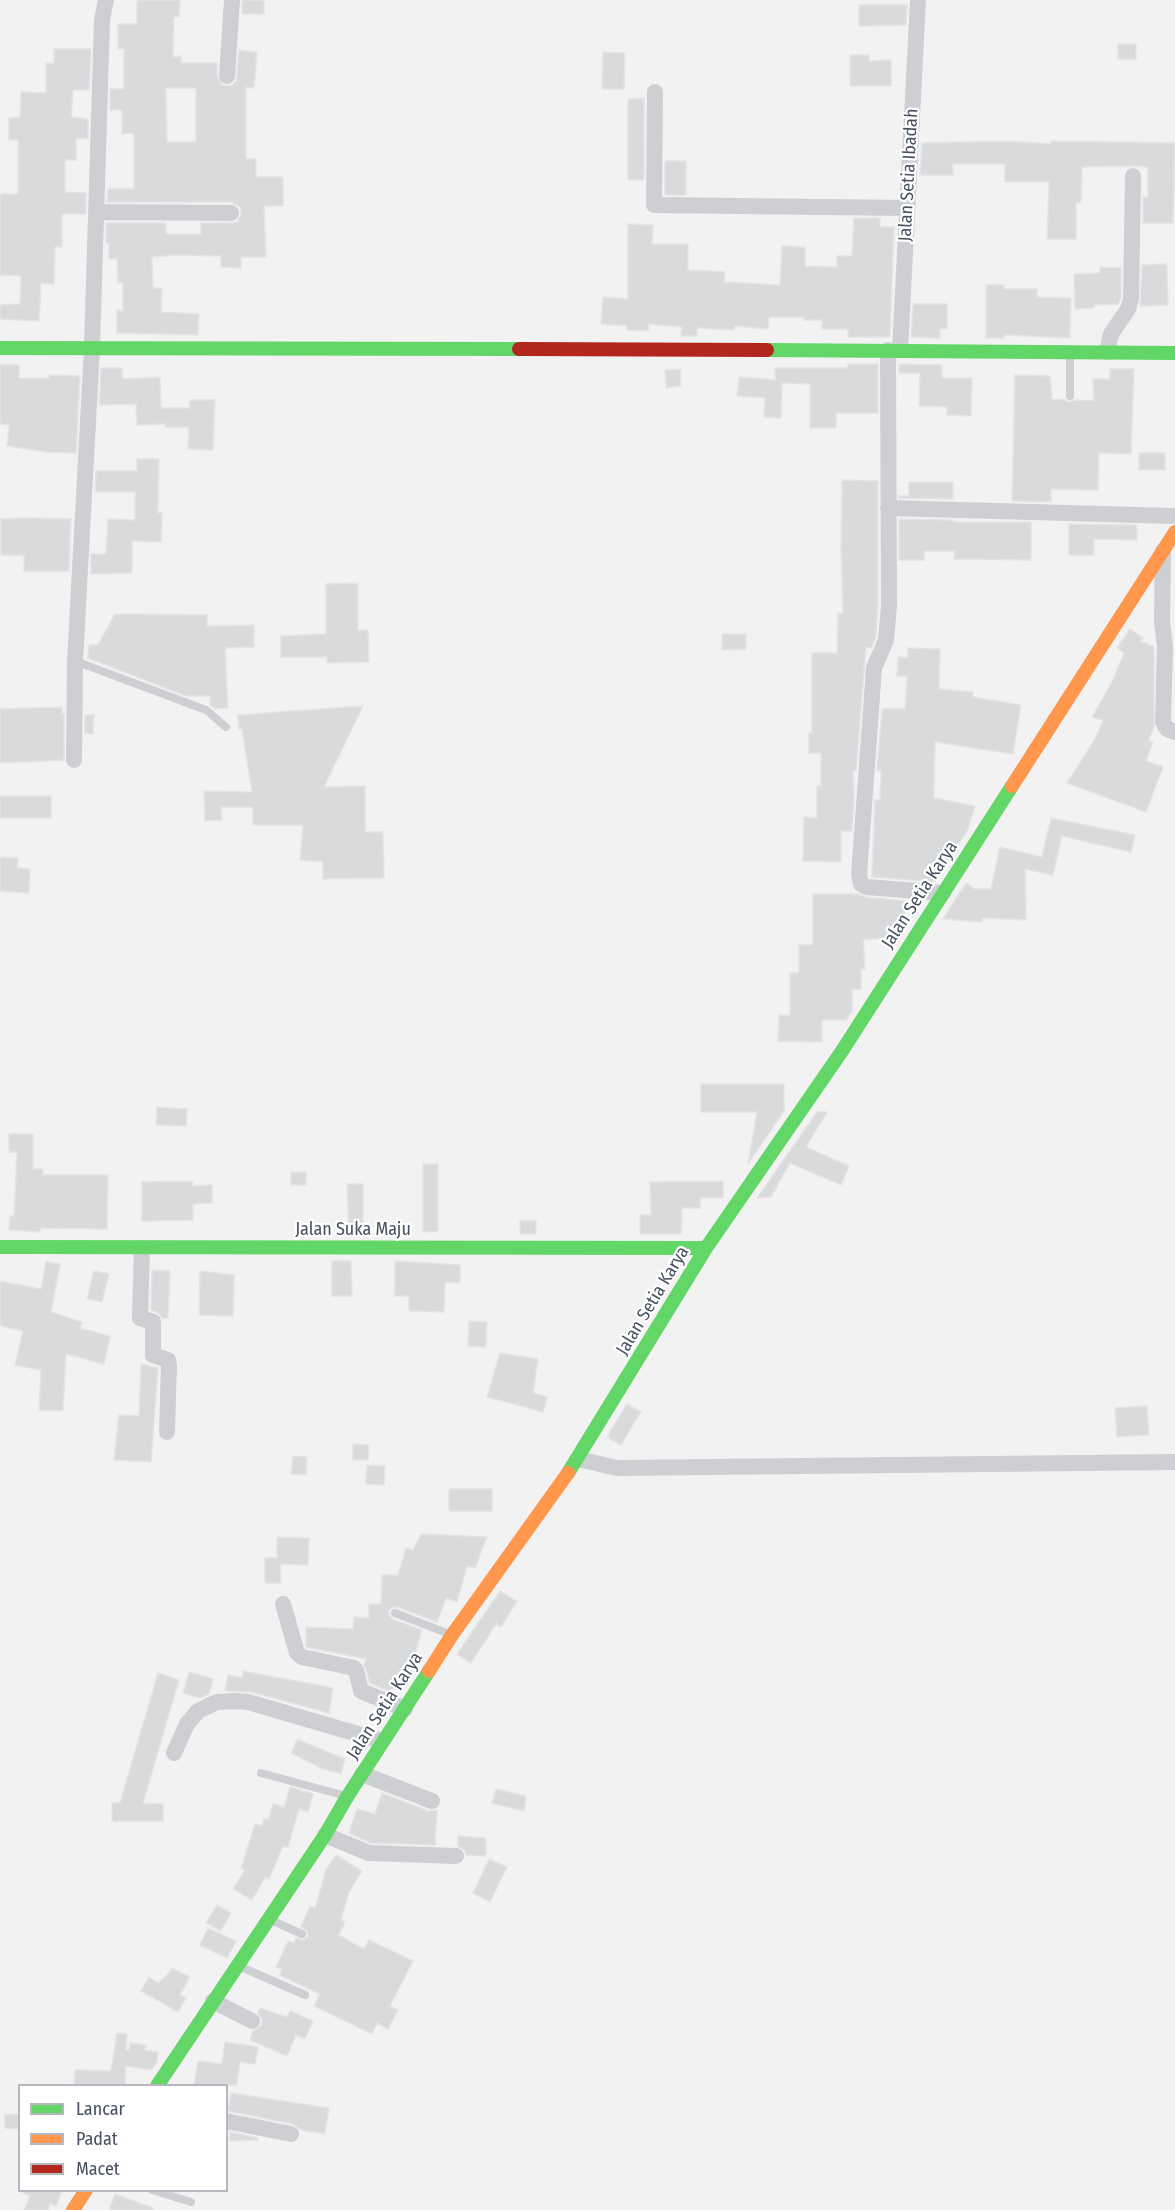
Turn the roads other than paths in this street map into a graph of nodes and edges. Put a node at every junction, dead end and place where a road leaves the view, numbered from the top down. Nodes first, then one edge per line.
1 (106, 0) edge
2 (232, 0) edge
3 (918, 0) edge
4 (227, 76) dead end
5 (655, 92) dead end
6 (1133, 176) dead end
7 (907, 208) junction
8 (96, 212) junction
9 (231, 213) dead end
10 (0, 348) edge
11 (92, 348) junction
12 (894, 350) junction
13 (1070, 352) junction
14 (1107, 352) junction
15 (1175, 353) edge
16 (1070, 396) dead end
17 (888, 508) junction
18 (1175, 516) edge
19 (1175, 532) edge
20 (1163, 551) junction
21 (1168, 618) edge
22 (1170, 647) edge
23 (75, 661) junction
24 (226, 727) dead end
25 (1175, 732) edge
26 (74, 760) dead end
27 (943, 893) junction
28 (0, 1247) edge
29 (142, 1248) junction
30 (706, 1248) junction
31 (167, 1432) dead end
32 (578, 1460) junction
33 (1175, 1462) edge
34 (283, 1604) dead end
35 (395, 1613) dead end
36 (452, 1635) junction
37 (405, 1709) junction
38 (382, 1741) junction
39 (174, 1753) dead end
40 (261, 1773) dead end
41 (362, 1773) junction
42 (347, 1797) junction
43 (432, 1801) dead end
44 (325, 1835) junction
45 (456, 1856) dead end
46 (268, 1918) junction
47 (302, 1934) dead end
48 (236, 1964) junction
49 (305, 1995) dead end
50 (213, 2001) junction
51 (252, 2021) dead end
52 (158, 2084) edge
53 (228, 2121) edge
54 (291, 2134) dead end
55 (85, 2192) edge
56 (158, 2192) edge
57 (191, 2202) dead end
58 (73, 2210) edge

1 - 8 street
2 - 4 street
3 - 7 street, Jalan Setia Ibadah
5 - 7 street
6 - 14 street
7 - 12 street, Jalan Setia Ibadah
8 - 9 street
8 - 11 street
10 - 11 main road
11 - 12 main road
11 - 23 street
12 - 13 main road
12 - 17 street, Jalan Setia Ibadah
13 - 14 main road
13 - 16 lane
14 - 15 main road
17 - 18 street
17 - 27 street, Jalan Setia Ibadah
19 - 20 main road, Jalan Setia Karya
20 - 21 street
20 - 27 main road, Jalan Setia Karya
21 - 22 street
22 - 25 street
23 - 24 lane
23 - 26 street
27 - 30 main road, Jalan Setia Karya
28 - 29 main road, Jalan Suka Maju
29 - 30 main road, Jalan Suka Maju
29 - 31 street
30 - 32 main road, Jalan Setia Karya
32 - 33 street
32 - 36 main road, Jalan Setia Karya
34 - 37 street
35 - 36 lane
36 - 37 main road, Jalan Setia Karya
37 - 38 main road, Jalan Setia Karya
38 - 39 street
38 - 41 main road, Jalan Setia Karya
40 - 42 lane
41 - 42 main road, Jalan Setia Karya
41 - 43 street
42 - 44 main road, Jalan Setia Karya
44 - 45 street
44 - 46 main road, Jalan Setia Karya
46 - 47 lane
46 - 48 main road, Jalan Setia Karya
48 - 49 lane
48 - 50 main road, Jalan Setia Karya
50 - 51 street
50 - 52 main road, Jalan Setia Karya
53 - 54 street
55 - 58 main road
56 - 57 lane

